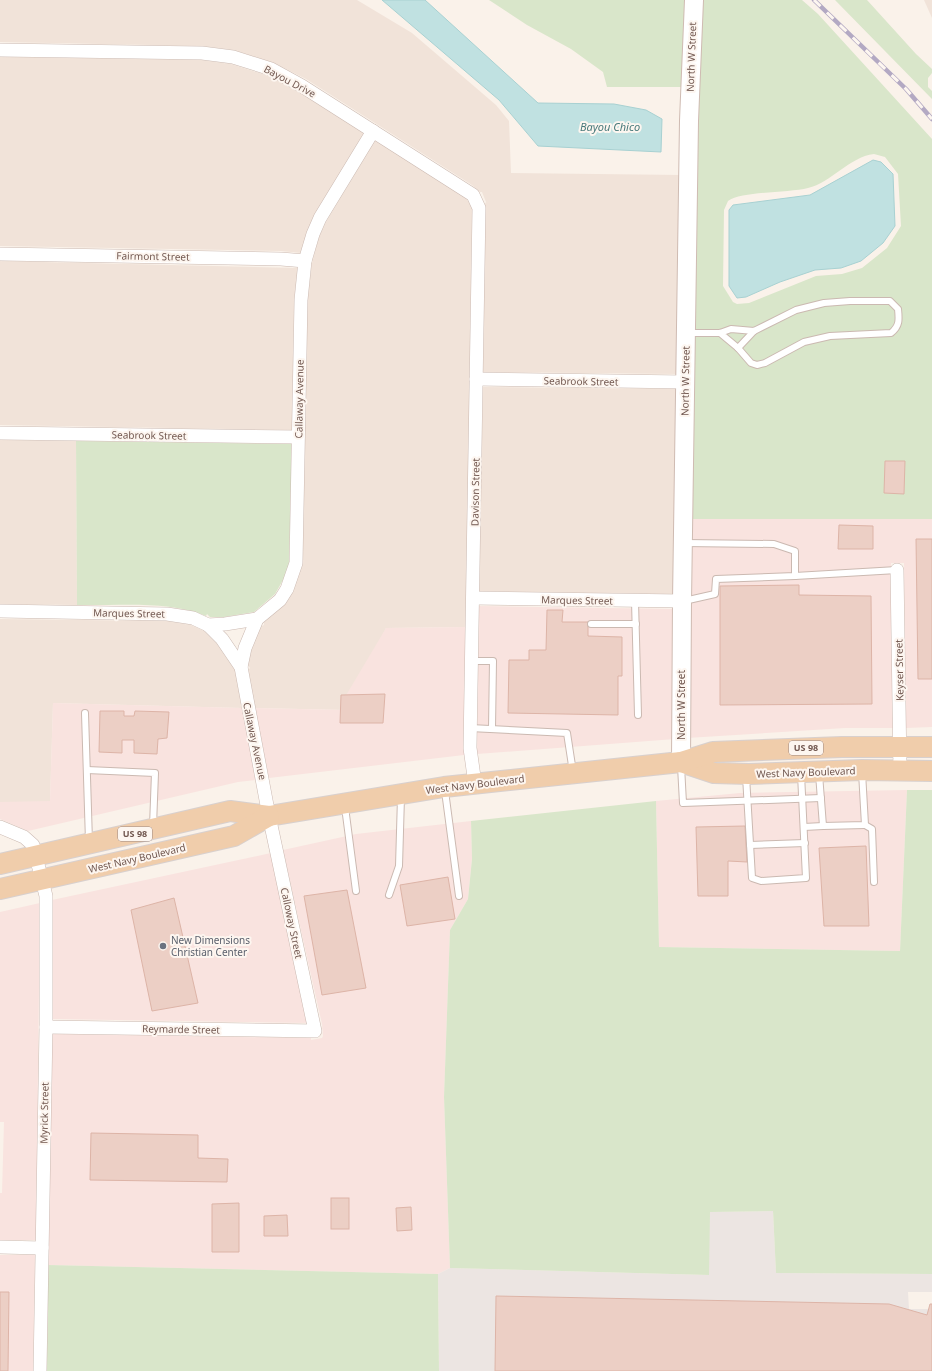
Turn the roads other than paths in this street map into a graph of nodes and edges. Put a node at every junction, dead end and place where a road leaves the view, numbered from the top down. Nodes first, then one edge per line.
1 (694, 0) edge
2 (0, 50) edge
3 (373, 131) junction
4 (477, 201) joint
5 (0, 254) edge
6 (306, 261) junction
7 (754, 331) junction
8 (686, 333) junction
9 (720, 333) junction
10 (738, 348) junction
11 (476, 379) junction
12 (685, 382) junction
13 (0, 432) edge
14 (298, 437) junction
15 (683, 543) junction
16 (897, 570) joint
17 (795, 576) junction
18 (473, 598) junction
19 (635, 601) junction
20 (682, 602) junction
21 (0, 611) edge
22 (257, 619) junction
23 (591, 624) dead end
24 (636, 624) junction
25 (208, 625) junction
26 (472, 661) junction
27 (241, 667) junction
28 (85, 713) dead end
29 (638, 715) dead end
30 (470, 728) junction
31 (492, 728) junction
32 (900, 747) junction
33 (929, 756) edge
34 (681, 762) junction
35 (87, 770) junction
36 (862, 770) junction
37 (900, 770) junction
38 (810, 771) junction
39 (573, 773) junction
40 (746, 774) junction
41 (475, 784) junction
42 (444, 787) junction
43 (401, 794) junction
44 (803, 798) junction
45 (821, 798) junction
46 (747, 801) junction
47 (344, 803) junction
48 (269, 816) junction
49 (865, 825) junction
50 (823, 826) junction
51 (0, 827) edge
52 (804, 827) junction
53 (153, 829) junction
54 (805, 843) junction
55 (89, 845) junction
56 (750, 845) junction
57 (37, 856) junction
58 (0, 864) edge
59 (42, 880) junction
60 (874, 882) dead end
61 (0, 889) edge
62 (356, 891) dead end
63 (389, 895) dead end
64 (459, 896) dead end
65 (46, 1027) junction
66 (315, 1031) joint
67 (0, 1247) edge
68 (42, 1248) junction
69 (40, 1371) edge

1 - 8 main road, North W Street
2 - 3 street, Bayou Drive
3 - 4 street, Bayou Drive
3 - 6 street, Callaway Avenue
4 - 11 street, Davison Street
5 - 6 street, Fairmont Street
6 - 14 street, Callaway Avenue
7 - 9 lane
7 - 10 lane
7 - 10 lane
8 - 9 lane
8 - 12 main road, North W Street
9 - 10 lane
11 - 12 street, Seabrook Street
11 - 18 street, Davison Street
12 - 15 main road, North W Street
13 - 14 street, Seabrook Street
14 - 22 street, Callaway Avenue
15 - 17 lane
15 - 20 main road, North W Street
16 - 17 lane
16 - 32 street, Keyser Street
17 - 20 lane
18 - 19 street, Marques Street
18 - 26 street, Davison Street
19 - 20 street, Marques Street
19 - 24 lane
20 - 34 main road, North W Street
21 - 25 street, Marques Street
22 - 25 street, Marques Street
22 - 27 street, Callaway Avenue
23 - 24 lane
24 - 29 lane
25 - 27 street, Callaway Avenue
26 - 30 street, Davison Street
26 - 31 lane
27 - 48 street, Callaway Avenue
28 - 35 lane
30 - 31 lane
30 - 41 street, Davison Street
31 - 39 lane
32 - 33 main road, West Navy Boulevard / US 98
32 - 34 main road, West Navy Boulevard / US 98
32 - 37 street, Keyser Street
33 - 37 main road, West Navy Boulevard / US 98
34 - 39 main road, West Navy Boulevard / US 98
34 - 40 main road, West Navy Boulevard / US 98
34 - 46 lane
35 - 53 lane
35 - 55 lane
36 - 37 main road, West Navy Boulevard / US 98
36 - 38 main road, West Navy Boulevard / US 98
36 - 49 lane
38 - 40 main road, West Navy Boulevard / US 98
38 - 44 lane
38 - 45 lane
39 - 41 main road, West Navy Boulevard / US 98
40 - 46 lane
41 - 42 main road, West Navy Boulevard / US 98
42 - 43 main road, West Navy Boulevard / US 98
42 - 64 lane
43 - 47 main road, West Navy Boulevard / US 98
43 - 63 lane
44 - 45 lane
44 - 46 lane
44 - 52 lane
45 - 50 lane
46 - 56 lane
47 - 48 main road, West Navy Boulevard / US 98
47 - 62 lane
48 - 53 main road, West Navy Boulevard / US 98
48 - 59 main road, West Navy Boulevard / US 98
48 - 66 street, Calloway Street
49 - 50 lane
49 - 60 lane
50 - 52 lane
51 - 57 street
52 - 54 lane
53 - 55 main road, West Navy Boulevard / US 98
54 - 56 lane
54 - 56 lane
55 - 57 main road, West Navy Boulevard / US 98
57 - 58 main road, West Navy Boulevard / US 98
57 - 59 street, Myrick Street
59 - 61 main road, West Navy Boulevard / US 98
59 - 65 street, Myrick Street
65 - 66 street, Reymarde Street
65 - 68 street, Myrick Street
67 - 68 street
68 - 69 street, Myrick Street

